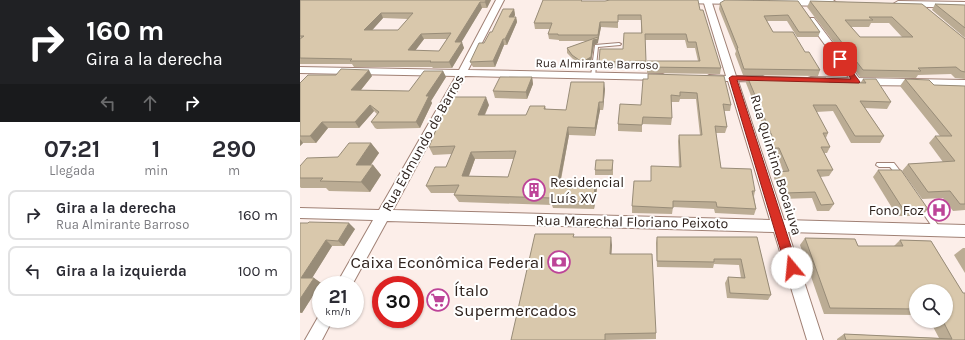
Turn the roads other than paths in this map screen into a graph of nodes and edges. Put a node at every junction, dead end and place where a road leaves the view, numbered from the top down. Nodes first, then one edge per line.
1 (500, 0) edge
2 (667, 0) edge
3 (707, 0) edge
4 (778, 1) edge
5 (916, 2) edge
6 (847, 3) edge
7 (886, 4) edge
8 (965, 5) edge
9 (803, 8) junction
10 (930, 14) edge
11 (613, 44) junction
12 (619, 44) dead end
13 (613, 52) edge
14 (300, 70) edge
15 (462, 73) junction
16 (593, 76) junction
17 (670, 77) edge
18 (701, 78) edge
19 (732, 78) junction
20 (771, 79) edge
21 (802, 80) edge
22 (857, 82) junction
23 (965, 83) edge
24 (879, 165) dead end
25 (907, 185) edge
26 (920, 204) edge
27 (300, 213) edge
28 (384, 215) junction
29 (778, 225) junction
30 (938, 230) junction
31 (965, 231) edge
32 (349, 276) edge
33 (320, 328) edge
34 (313, 340) edge
35 (815, 340) edge

1 - 15 street, Rua Edmundo de Barros
2 - 3 street
3 - 4 street
3 - 19 street, Rua Quintino Bocaiuva
4 - 9 street
5 - 7 street
5 - 8 street
5 - 10 street
6 - 9 street
9 - 22 street
11 - 12 lane
11 - 13 lane
11 - 16 lane
14 - 15 street, Rua Almirante Barroso
15 - 16 street, Rua Almirante Barroso
15 - 28 street, Rua Edmundo de Barros
16 - 17 street, Rua Almirante Barroso
18 - 19 street
19 - 20 street
19 - 29 street, Rua Quintino Bocaiuva
21 - 22 street
22 - 23 street
24 - 25 lane
26 - 30 lane
27 - 28 street, Rua Marechal Floriano Peixoto
28 - 29 street, Rua Marechal Floriano Peixoto
28 - 32 street, Rua Edmundo de Barros
29 - 30 street, Rua Marechal Floriano Peixoto
29 - 35 street, Rua Quintino Bocaiuva
30 - 31 street, Rua Marechal Floriano Peixoto
33 - 34 street

